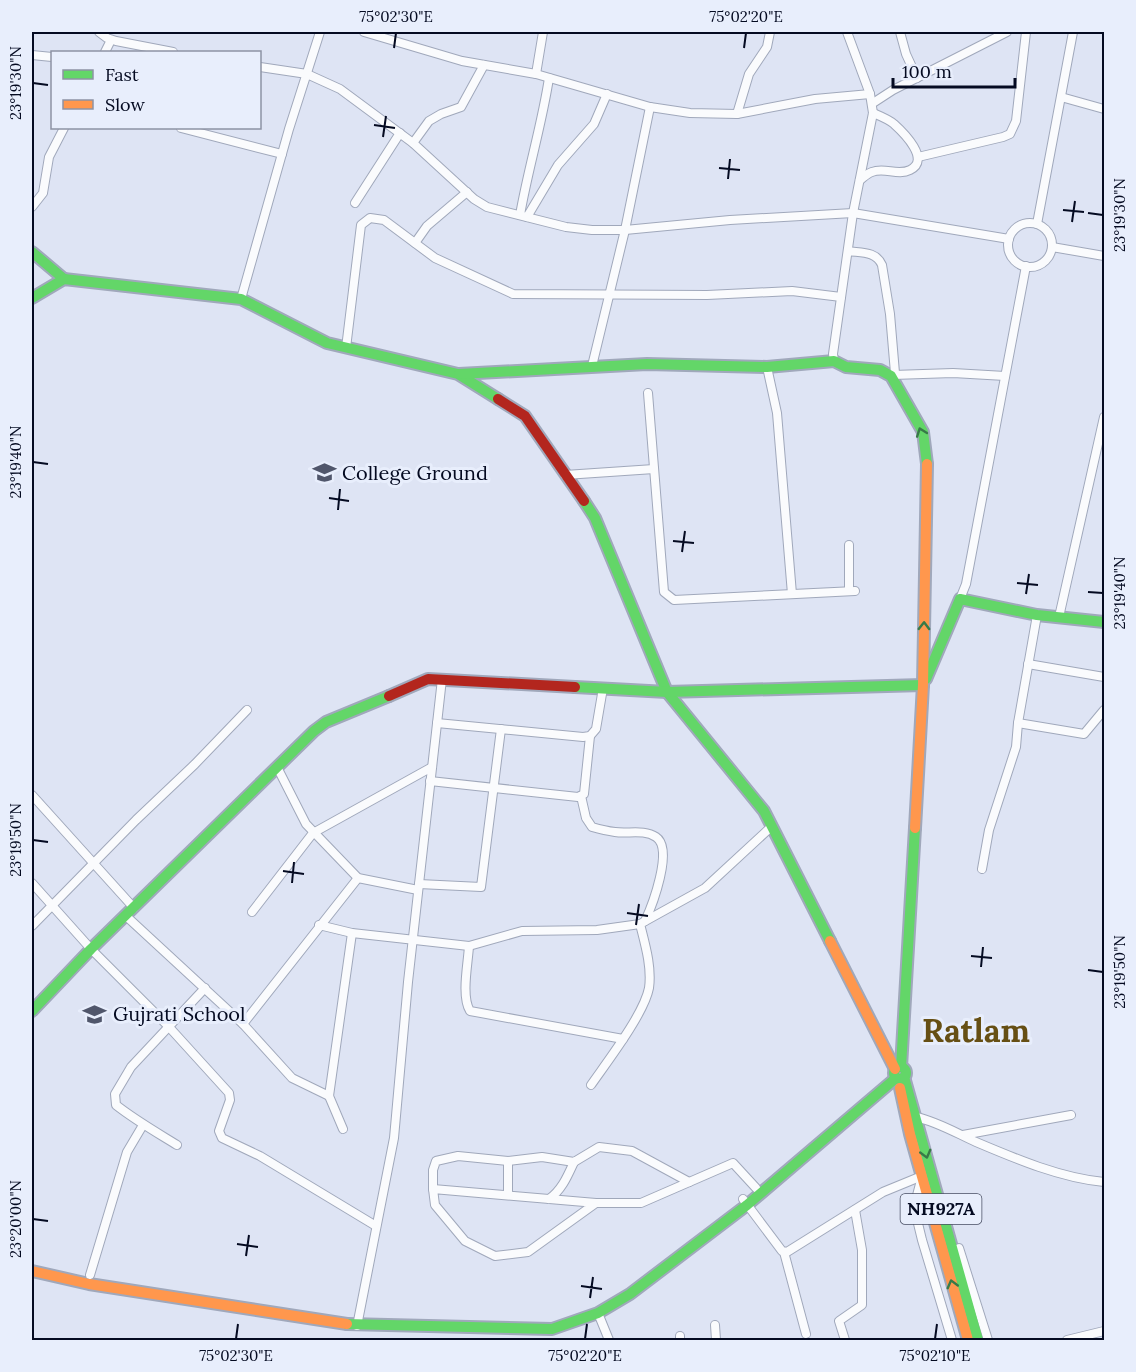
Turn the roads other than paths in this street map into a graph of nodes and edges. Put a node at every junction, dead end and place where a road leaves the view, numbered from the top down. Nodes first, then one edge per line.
1 (99, 32) edge
2 (320, 32) edge
3 (364, 32) edge
4 (543, 32) edge
5 (770, 32) edge
6 (847, 32) edge
7 (900, 32) edge
8 (1008, 32) edge
9 (1026, 32) edge
10 (1073, 32) edge
11 (111, 40) junction
12 (136, 49) edge
13 (106, 51) edge
14 (161, 51) edge
15 (32, 55) edge
16 (51, 57) edge
17 (484, 65) junction
18 (261, 67) edge
19 (308, 74) junction
20 (536, 74) junction
21 (549, 78) junction
22 (917, 78) junction
23 (607, 94) junction
24 (870, 94) junction
25 (1061, 97) junction
26 (873, 103) junction
27 (650, 107) junction
28 (1104, 109) edge
29 (873, 113) junction
30 (736, 114) junction
31 (64, 129) edge
32 (193, 129) edge
33 (400, 133) junction
34 (413, 143) junction
35 (282, 154) junction
36 (918, 157) junction
37 (860, 180) junction
38 (467, 192) junction
39 (355, 202) dead end
40 (32, 207) edge
41 (853, 213) junction
42 (523, 216) junction
43 (1037, 224) junction
44 (625, 230) junction
45 (1009, 239) junction
46 (415, 243) junction
47 (1052, 247) junction
48 (848, 251) junction
49 (32, 252) edge
50 (1104, 256) edge
51 (1026, 266) junction
52 (64, 279) junction
53 (611, 293) junction
54 (841, 297) junction
55 (32, 298) edge
56 (241, 298) junction
57 (346, 348) junction
58 (834, 361) junction
59 (592, 366) junction
60 (767, 367) junction
61 (458, 374) junction
62 (893, 375) junction
63 (1005, 376) junction
64 (648, 393) dead end
65 (1104, 417) edge
66 (1102, 440) edge
67 (654, 469) junction
68 (565, 475) junction
69 (849, 545) dead end
70 (792, 594) junction
71 (960, 599) junction
72 (1037, 615) junction
73 (1059, 617) junction
74 (1104, 622) edge
75 (1028, 664) junction
76 (1104, 677) edge
77 (442, 679) junction
78 (923, 685) junction
79 (603, 688) junction
80 (668, 692) junction
81 (247, 710) dead end
82 (1104, 710) edge
83 (437, 723) junction
84 (1018, 723) junction
85 (501, 729) junction
86 (590, 736) junction
87 (277, 767) junction
88 (432, 767) junction
89 (430, 781) junction
90 (494, 788) junction
91 (32, 795) edge
92 (580, 796) junction
93 (771, 827) junction
94 (313, 833) junction
95 (94, 864) junction
96 (982, 869) dead end
97 (358, 878) junction
98 (32, 883) edge
99 (418, 887) junction
100 (53, 906) junction
101 (130, 912) junction
102 (252, 912) dead end
103 (642, 922) junction
104 (319, 925) junction
105 (32, 926) edge
106 (352, 933) junction
107 (412, 940) junction
108 (469, 946) junction
109 (91, 949) junction
110 (205, 988) junction
111 (32, 1011) edge
112 (243, 1024) junction
113 (169, 1027) junction
114 (623, 1039) junction
115 (898, 1074) junction
116 (591, 1085) dead end
117 (329, 1096) junction
118 (1071, 1115) dead end
119 (916, 1117) junction
120 (143, 1125) junction
121 (343, 1129) dead end
122 (963, 1135) junction
123 (177, 1145) dead end
124 (508, 1161) junction
125 (574, 1162) junction
126 (927, 1176) junction
127 (689, 1182) junction
128 (1104, 1182) edge
129 (756, 1188) junction
130 (433, 1189) junction
131 (508, 1195) junction
132 (549, 1199) junction
133 (745, 1202) junction
134 (596, 1203) junction
135 (855, 1210) junction
136 (376, 1226) junction
137 (784, 1252) junction
138 (32, 1262) edge
139 (32, 1270) edge
140 (90, 1275) junction
141 (598, 1313) junction
142 (357, 1322) junction
143 (715, 1325) dead end
144 (1104, 1331) edge
145 (806, 1334) dead end
146 (1097, 1337) edge
147 (609, 1341) edge
148 (716, 1341) edge
149 (845, 1341) edge
150 (952, 1341) edge
151 (968, 1341) edge
152 (978, 1341) edge
153 (988, 1341) edge
154 (1067, 1341) edge

1 - 11 street
2 - 19 street
3 - 17 street
4 - 20 street
5 - 30 street
6 - 24 street
7 - 22 street
8 - 22 street
9 - 36 street
10 - 25 street
11 - 12 street
11 - 13 street
12 - 14 street
15 - 16 street
17 - 20 street
17 - 34 street
18 - 19 street
19 - 33 street
19 - 35 street
20 - 21 street
21 - 23 street
21 - 42 street
22 - 26 street
23 - 27 street
23 - 42 street
24 - 26 street
24 - 30 street
25 - 28 street
25 - 43 street
26 - 29 street
27 - 30 street
27 - 44 street
29 - 36 street
29 - 37 street
31 - 40 street
32 - 35 street
33 - 34 street
33 - 39 street
34 - 38 street
35 - 56 street
36 - 37 street
37 - 41 street
38 - 42 street
38 - 46 street
41 - 44 street
41 - 45 street
41 - 48 street
42 - 44 street
43 - 45 street
43 - 47 street
44 - 53 street
45 - 51 street
46 - 53 street
46 - 57 street
47 - 50 street
47 - 51 street
48 - 54 street
48 - 62 street
49 - 52 main road
51 - 63 street
52 - 55 main road
52 - 56 main road
53 - 54 street
53 - 59 street
54 - 58 street
56 - 57 main road
57 - 61 main road
58 - 60 main road
58 - 62 main road
59 - 60 main road
59 - 61 main road
60 - 70 street
61 - 68 main road
62 - 63 street
78 -> 62 main road
63 - 71 street
64 - 67 street
65 - 66 street
66 - 73 street
67 - 68 street
67 - 70 street
68 - 80 main road
69 - 70 street
71 - 72 main road
71 - 78 main road
72 - 73 main road
72 - 75 street
73 - 74 main road
75 - 76 street
75 - 84 street
77 - 79 main road
77 - 83 street
77 - 87 main road
78 - 80 main road
78 - 115 main road
79 - 80 main road
79 - 86 street
80 - 93 main road
81 - 95 street
82 - 84 street
83 - 85 street
83 - 88 street
84 - 96 street
85 - 86 street
85 - 90 street
86 - 92 street
87 - 94 street
87 - 101 main road
88 - 89 street
88 - 94 street
89 - 90 street
89 - 99 street
90 - 92 street
90 - 99 street
91 - 95 street
92 - 103 street
93 - 103 street
93 - 115 main road
94 - 97 street
94 - 102 street
95 - 100 street
95 - 101 street
97 - 99 street
97 - 104 street
98 - 100 street
99 - 107 street
100 - 105 street
100 - 109 street
101 - 109 main road
101 - 110 street
103 - 108 street
103 - 114 street
104 - 106 street
104 - 112 street
106 - 107 street
106 - 117 street
107 - 108 street
107 - 136 street
108 - 114 street
109 - 111 main road
109 - 113 street
110 - 112 street
110 - 113 street
112 - 117 street
113 - 120 street
113 - 136 street
114 - 116 street
115 - 119 main road, NH927A
115 - 126 main road, NH927A
115 - 129 main road
115 - 133 main road
117 - 121 street
118 - 122 street
119 - 122 street
119 -> 126 main road, NH927A
120 - 123 street
120 - 140 street
122 - 128 street
124 - 125 street
124 - 130 street
124 - 131 street
125 - 127 street
125 - 132 street
126 - 135 street
126 - 150 street
151 -> 126 main road, NH927A
126 - 152 main road, NH927A
126 - 153 street
127 - 129 street
127 - 134 street
129 - 133 main road
130 - 131 street
130 - 134 street
131 - 132 street
132 - 134 street
133 - 137 street
133 - 141 main road
133 - 142 main road
135 - 137 street
135 - 149 street
136 - 142 street
137 - 145 street
138 - 140 main road
139 - 142 main road
140 - 142 main road
141 - 142 main road
141 - 147 street
143 - 148 street
144 - 146 street
146 - 154 street

